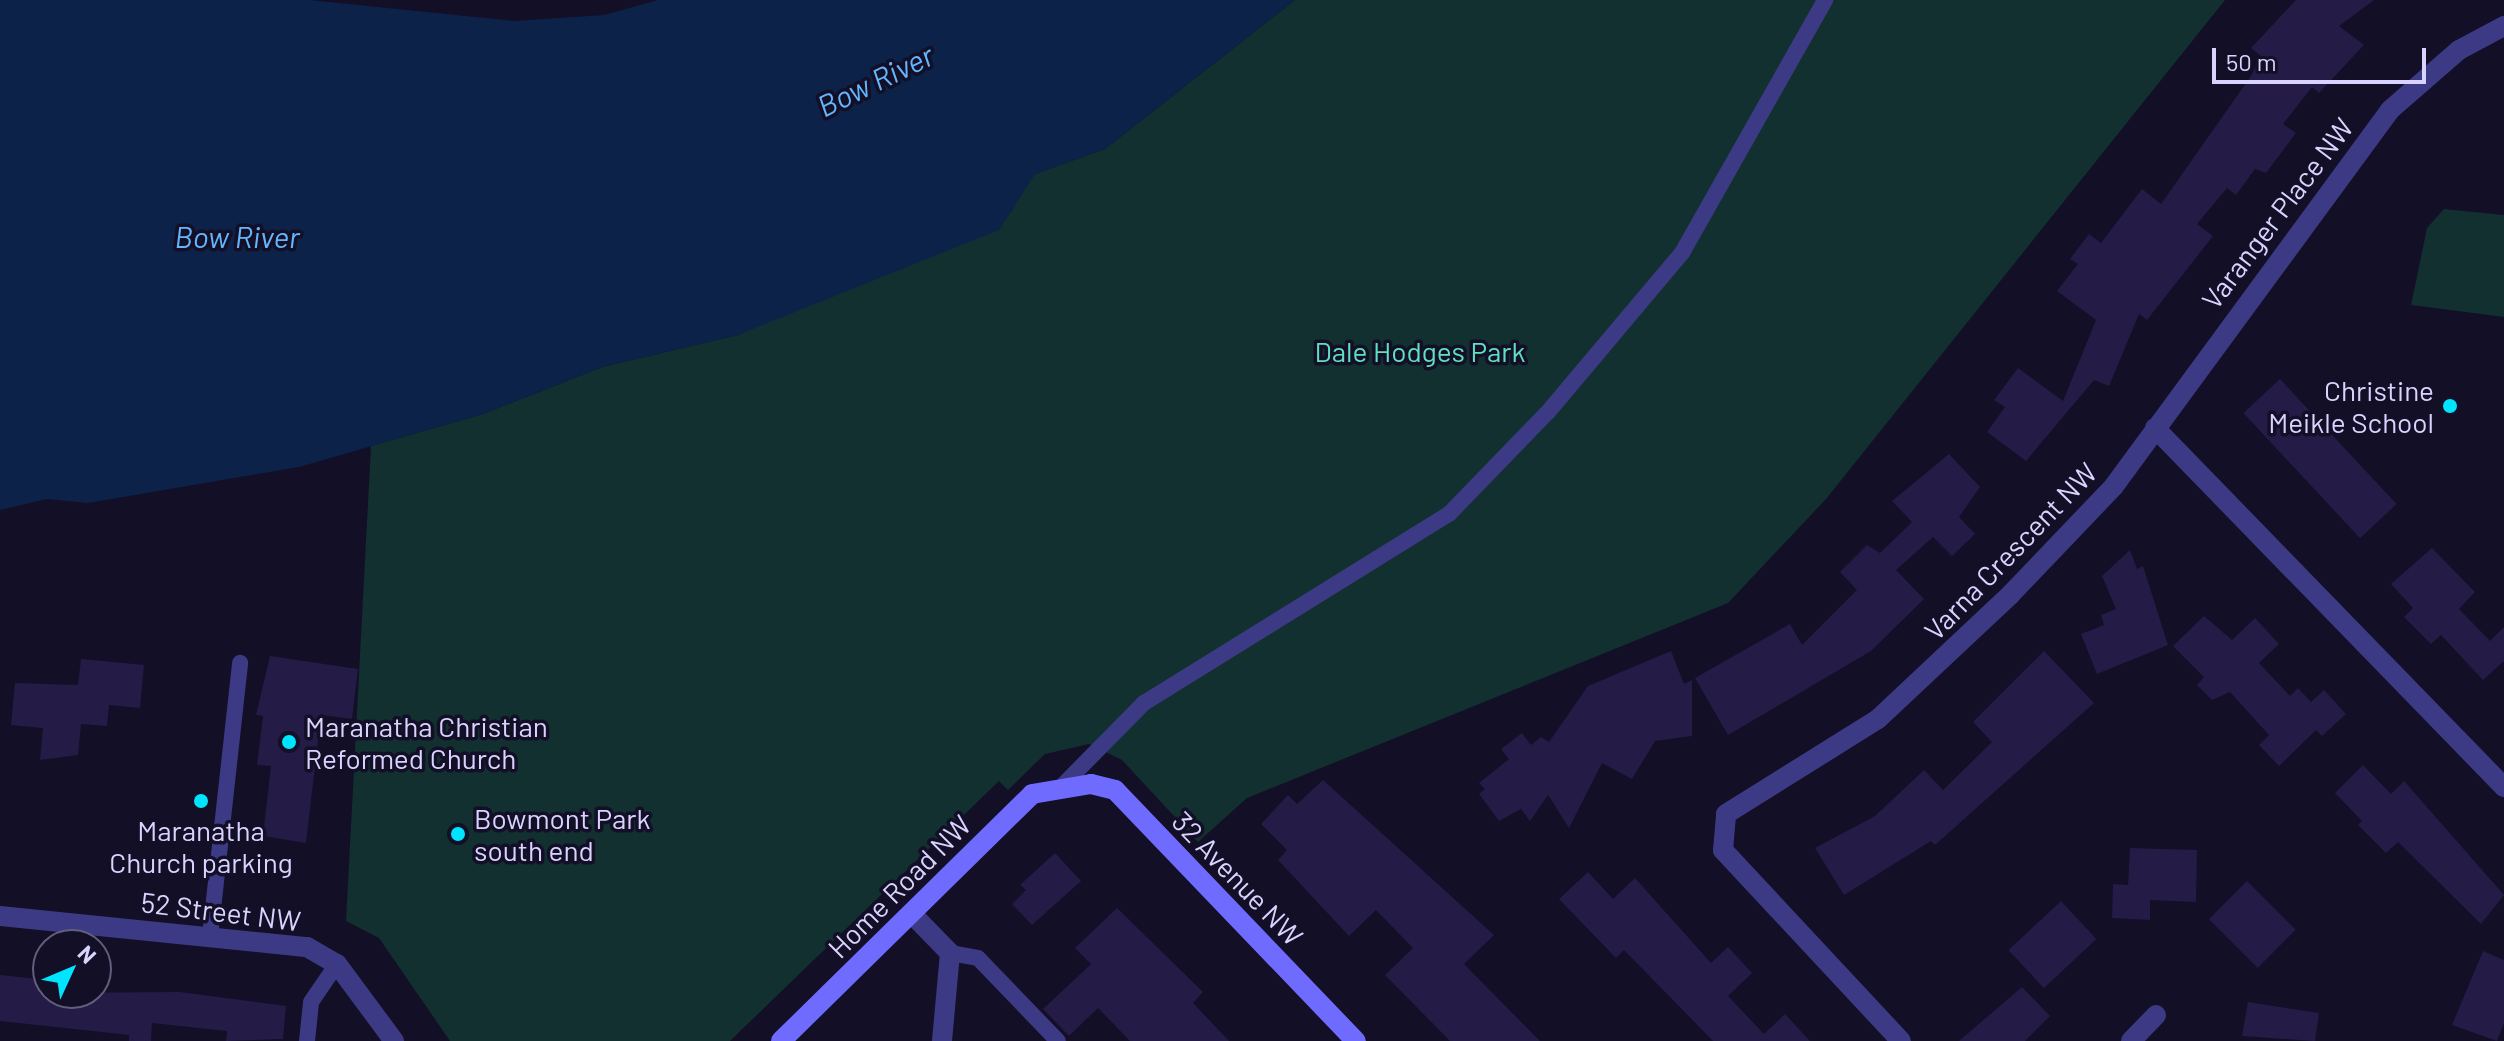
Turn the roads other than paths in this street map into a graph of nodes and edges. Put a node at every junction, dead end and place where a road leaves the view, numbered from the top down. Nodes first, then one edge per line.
1 (1825, 0) edge
2 (2504, 26) edge
3 (2155, 428) junction
4 (240, 663) dead end
5 (1064, 784) junction
6 (2504, 787) edge
7 (912, 914) junction
8 (0, 916) edge
9 (210, 936) junction
10 (950, 953) junction
11 (337, 964) junction
12 (2156, 1015) dead end
13 (307, 1041) edge
14 (394, 1041) edge
15 (781, 1041) edge
16 (942, 1041) edge
17 (1058, 1041) edge
18 (1356, 1041) edge
19 (1901, 1041) edge
20 (2131, 1041) edge

1 - 5 lane
2 - 3 street, Varanger Place NW
3 - 6 street
3 - 19 street, Varna Crescent NW
4 - 9 lane
5 - 7 street, Home Road NW
5 - 18 street, 32 Avenue NW
7 - 10 street
7 - 15 street, Home Road NW
8 - 9 street, 52 Street NW
9 - 11 street, 52 Street NW
10 - 16 street
10 - 17 lane
11 - 13 lane
11 - 14 street, 52 Street NW
12 - 20 street

